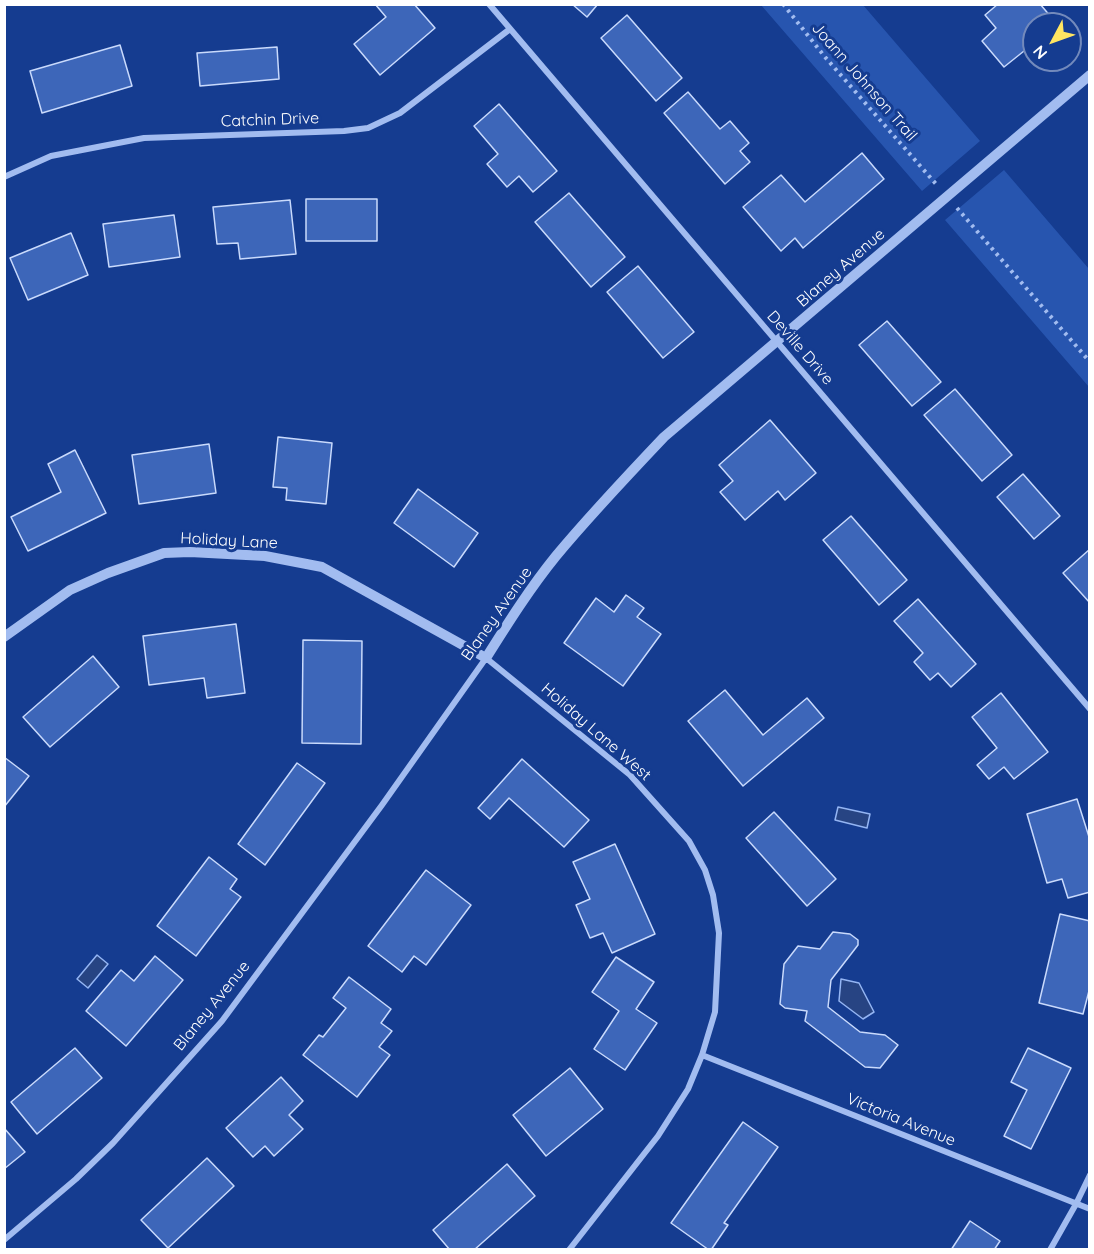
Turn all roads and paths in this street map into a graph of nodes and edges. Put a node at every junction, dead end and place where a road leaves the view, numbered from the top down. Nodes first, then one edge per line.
1 (489, 4) edge
2 (783, 4) edge
3 (510, 29) junction
4 (1089, 75) edge
5 (5, 174) edge
6 (927, 174) dead end
7 (970, 224) dead end
8 (777, 342) junction
9 (1089, 362) edge
10 (4, 637) edge
11 (486, 658) junction
12 (1089, 709) edge
13 (702, 1055) junction
14 (1089, 1175) edge
15 (1076, 1204) junction
16 (1089, 1209) edge
17 (4, 1240) edge
18 (569, 1250) edge
19 (1050, 1250) edge

1 - 3 street, Deville Drive
2 - 6 path, Joann Johnson Trail
3 - 5 street, Catchin Drive
3 - 8 street, Deville Drive
4 - 8 street, Blaney Avenue
7 - 9 path
8 - 11 street, Blaney Avenue
8 - 12 street, Deville Drive
10 - 11 street, Holiday Lane
11 - 13 street, Holiday Lane West
11 - 17 street, Blaney Avenue
13 - 15 street, Victoria Avenue
13 - 18 street, Holiday Lane West
14 - 15 street
15 - 16 street, Victoria Avenue
15 - 19 street

